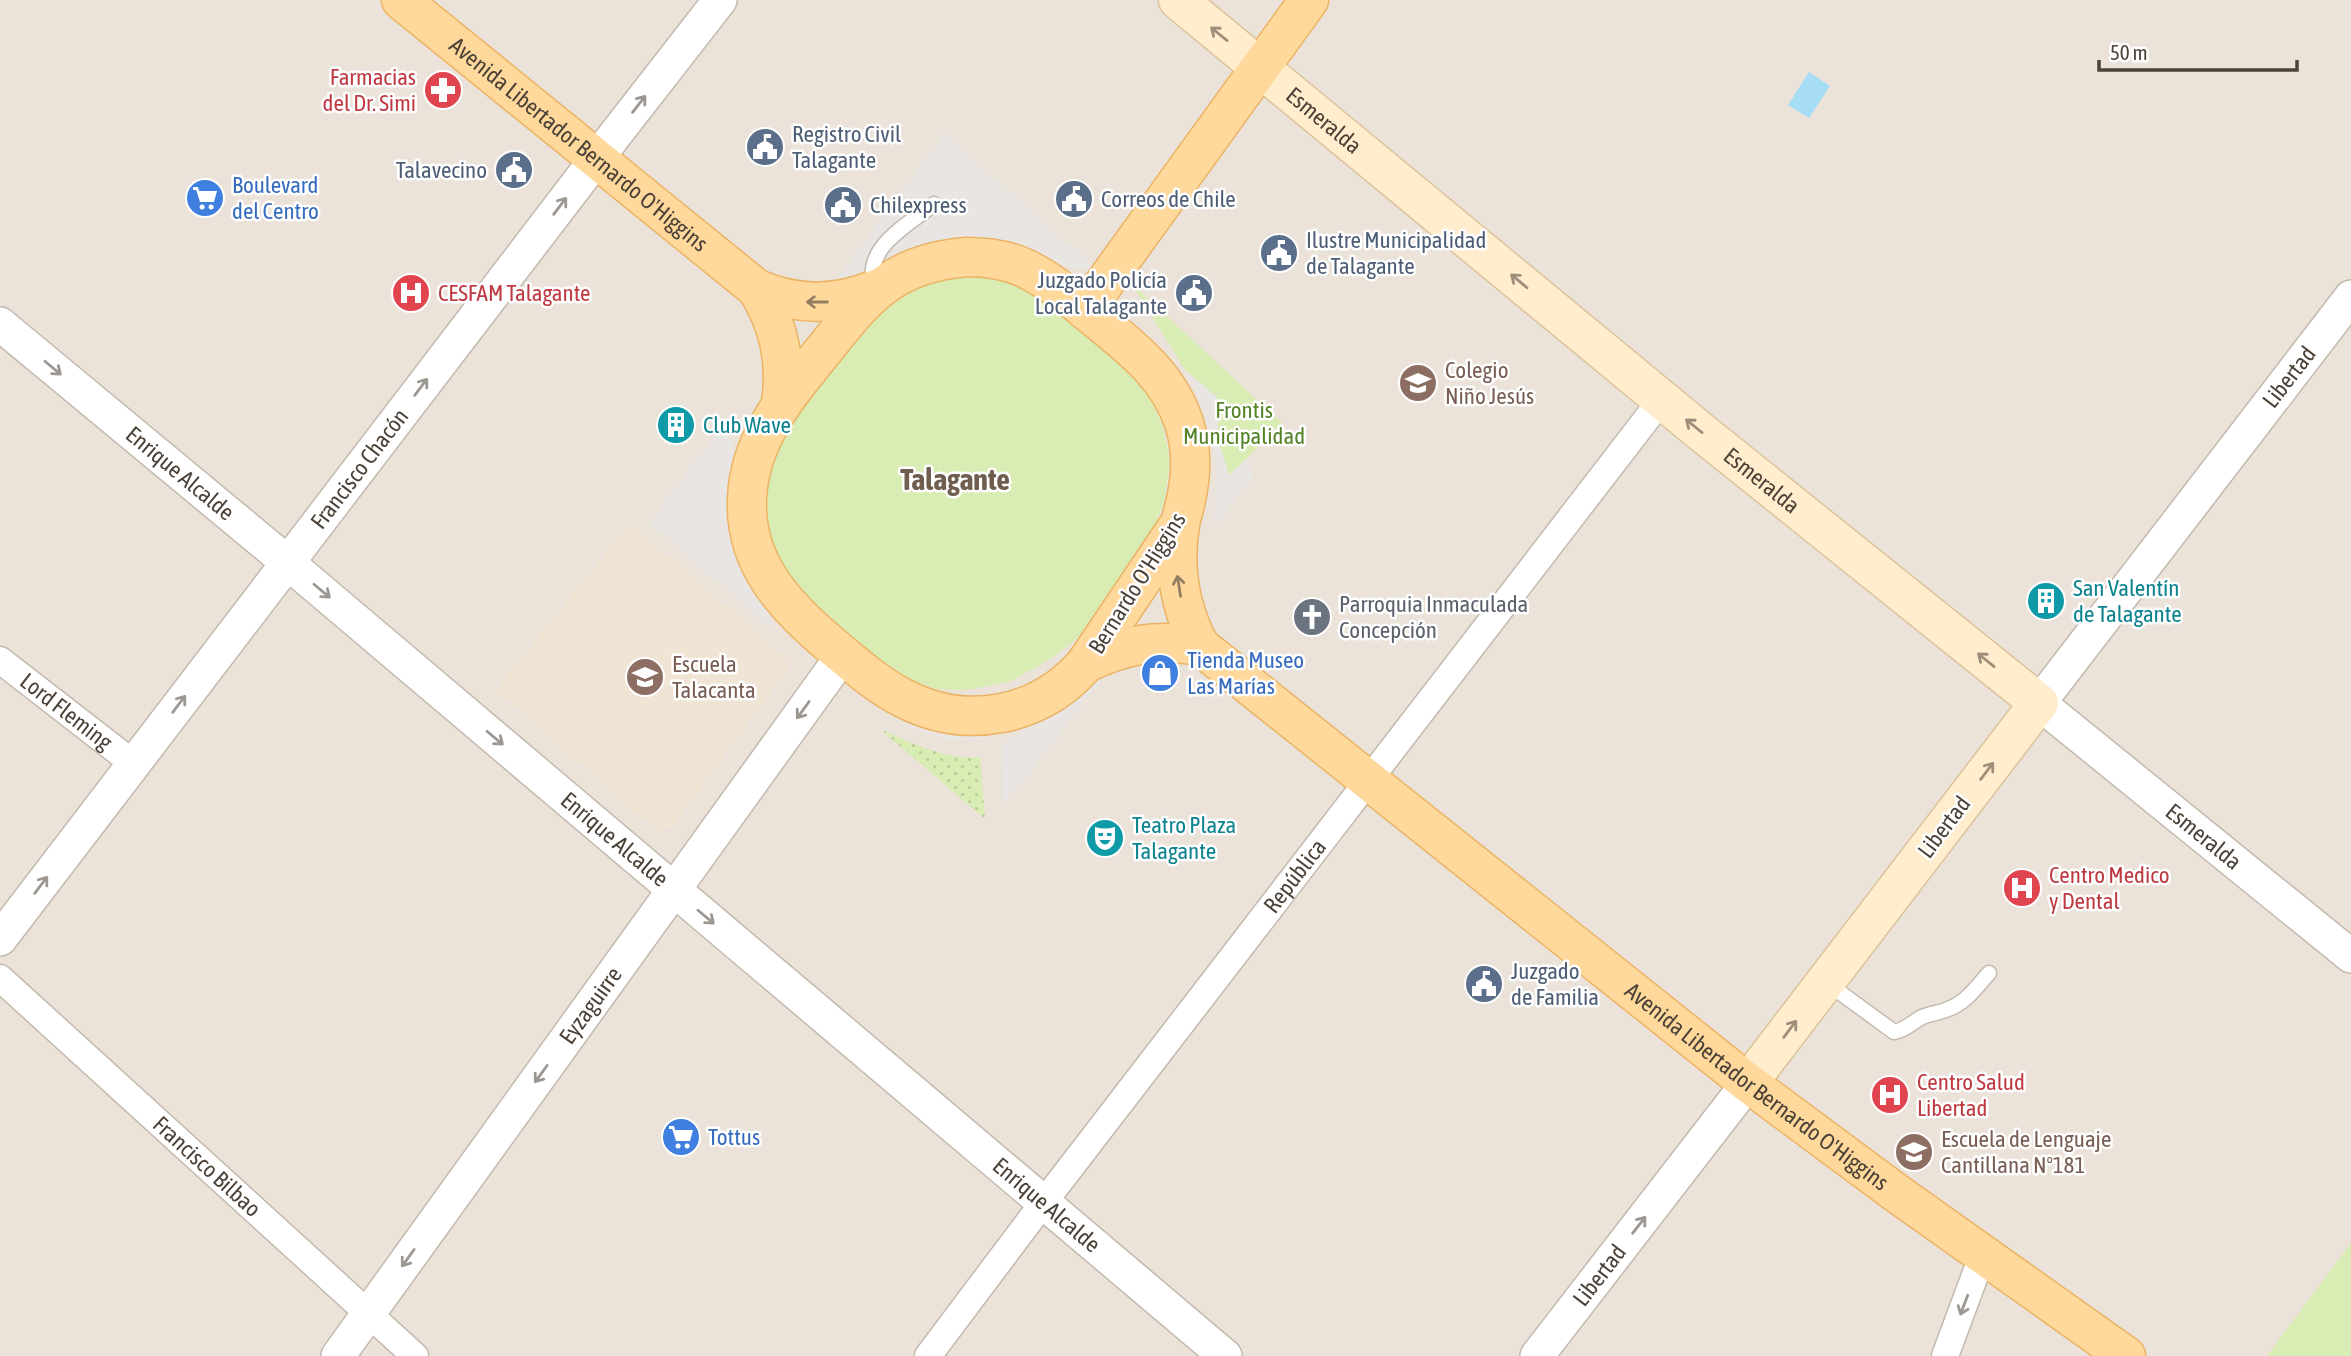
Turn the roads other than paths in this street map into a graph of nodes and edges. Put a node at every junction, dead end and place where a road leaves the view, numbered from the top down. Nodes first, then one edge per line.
1 (401, 0) edge
2 (720, 0) edge
3 (1178, 0) edge
4 (1309, 0) edge
5 (1261, 67) junction
6 (597, 158) junction
7 (934, 204) dead end
8 (757, 289) junction
9 (876, 289) junction
10 (2351, 297) edge
11 (1085, 310) junction
12 (0, 324) edge
13 (1662, 399) junction
14 (781, 403) junction
15 (1180, 523) junction
16 (288, 562) junction
17 (1200, 646) junction
18 (843, 655) junction
19 (0, 660) edge
20 (1086, 663) junction
21 (2039, 703) junction
22 (134, 764) junction
23 (1368, 781) junction
24 (674, 890) junction
25 (0, 939) edge
26 (2351, 956) edge
27 (1989, 973) dead end
28 (0, 978) edge
29 (1826, 982) junction
30 (1748, 1083) junction
31 (1044, 1202) junction
32 (1983, 1254) junction
33 (368, 1314) junction
34 (1540, 1355) edge
35 (338, 1356) edge
36 (415, 1356) edge
37 (928, 1356) edge
38 (1225, 1356) edge
39 (1945, 1356) edge
40 (2126, 1356) edge

1 - 6 main road, Avenida Libertador Bernardo O'Higgins
6 -> 2 street, Francisco Chacón
5 -> 3 main road, Esmeralda
4 - 5 main road
5 - 11 main road
13 -> 5 main road, Esmeralda
6 - 8 main road, Avenida Libertador Bernardo O'Higgins
16 -> 6 street, Francisco Chacón
7 - 9 lane
9 -> 8 main road, Avenida Libertador Bernardo O'Higgins
8 - 14 main road, Avenida Libertador Bernardo O'Higgins
9 - 11 main road, Bernardo O'Higgins
9 - 14 main road, Bernardo O'Higgins
10 - 21 street, Libertad
11 - 15 main road, Bernardo O'Higgins
12 -> 16 street, Enrique Alcalde
21 -> 13 main road, Esmeralda
13 - 23 street, República
14 - 18 main road, Bernardo O'Higgins
17 -> 15 main road, Avenida Libertador Bernardo O'Higgins
15 - 20 main road, Bernardo O'Higgins
22 -> 16 street, Francisco Chacón
16 -> 24 street, Enrique Alcalde
17 - 20 main road
17 - 23 main road, Avenida Libertador Bernardo O'Higgins
18 - 20 main road, Bernardo O'Higgins
18 -> 24 street, Eyzaguirre
19 - 22 street, Lord Fleming
21 - 26 street, Esmeralda
29 -> 21 main road, Libertad
25 -> 22 street, Francisco Chacón
23 - 30 main road, Avenida Libertador Bernardo O'Higgins
23 - 31 street, República
24 -> 31 street, Enrique Alcalde
24 -> 33 street, Eyzaguirre
27 - 29 lane
28 - 33 street, Francisco Bilbao
30 -> 29 main road, Libertad
30 - 32 main road, Avenida Libertador Bernardo O'Higgins
34 -> 30 street, Libertad
31 - 37 street, República
31 - 38 street, Enrique Alcalde
32 -> 39 street
32 - 40 main road, Avenida Libertador Bernardo O'Higgins
33 - 35 street, Eyzaguirre
33 - 36 street, Francisco Bilbao

